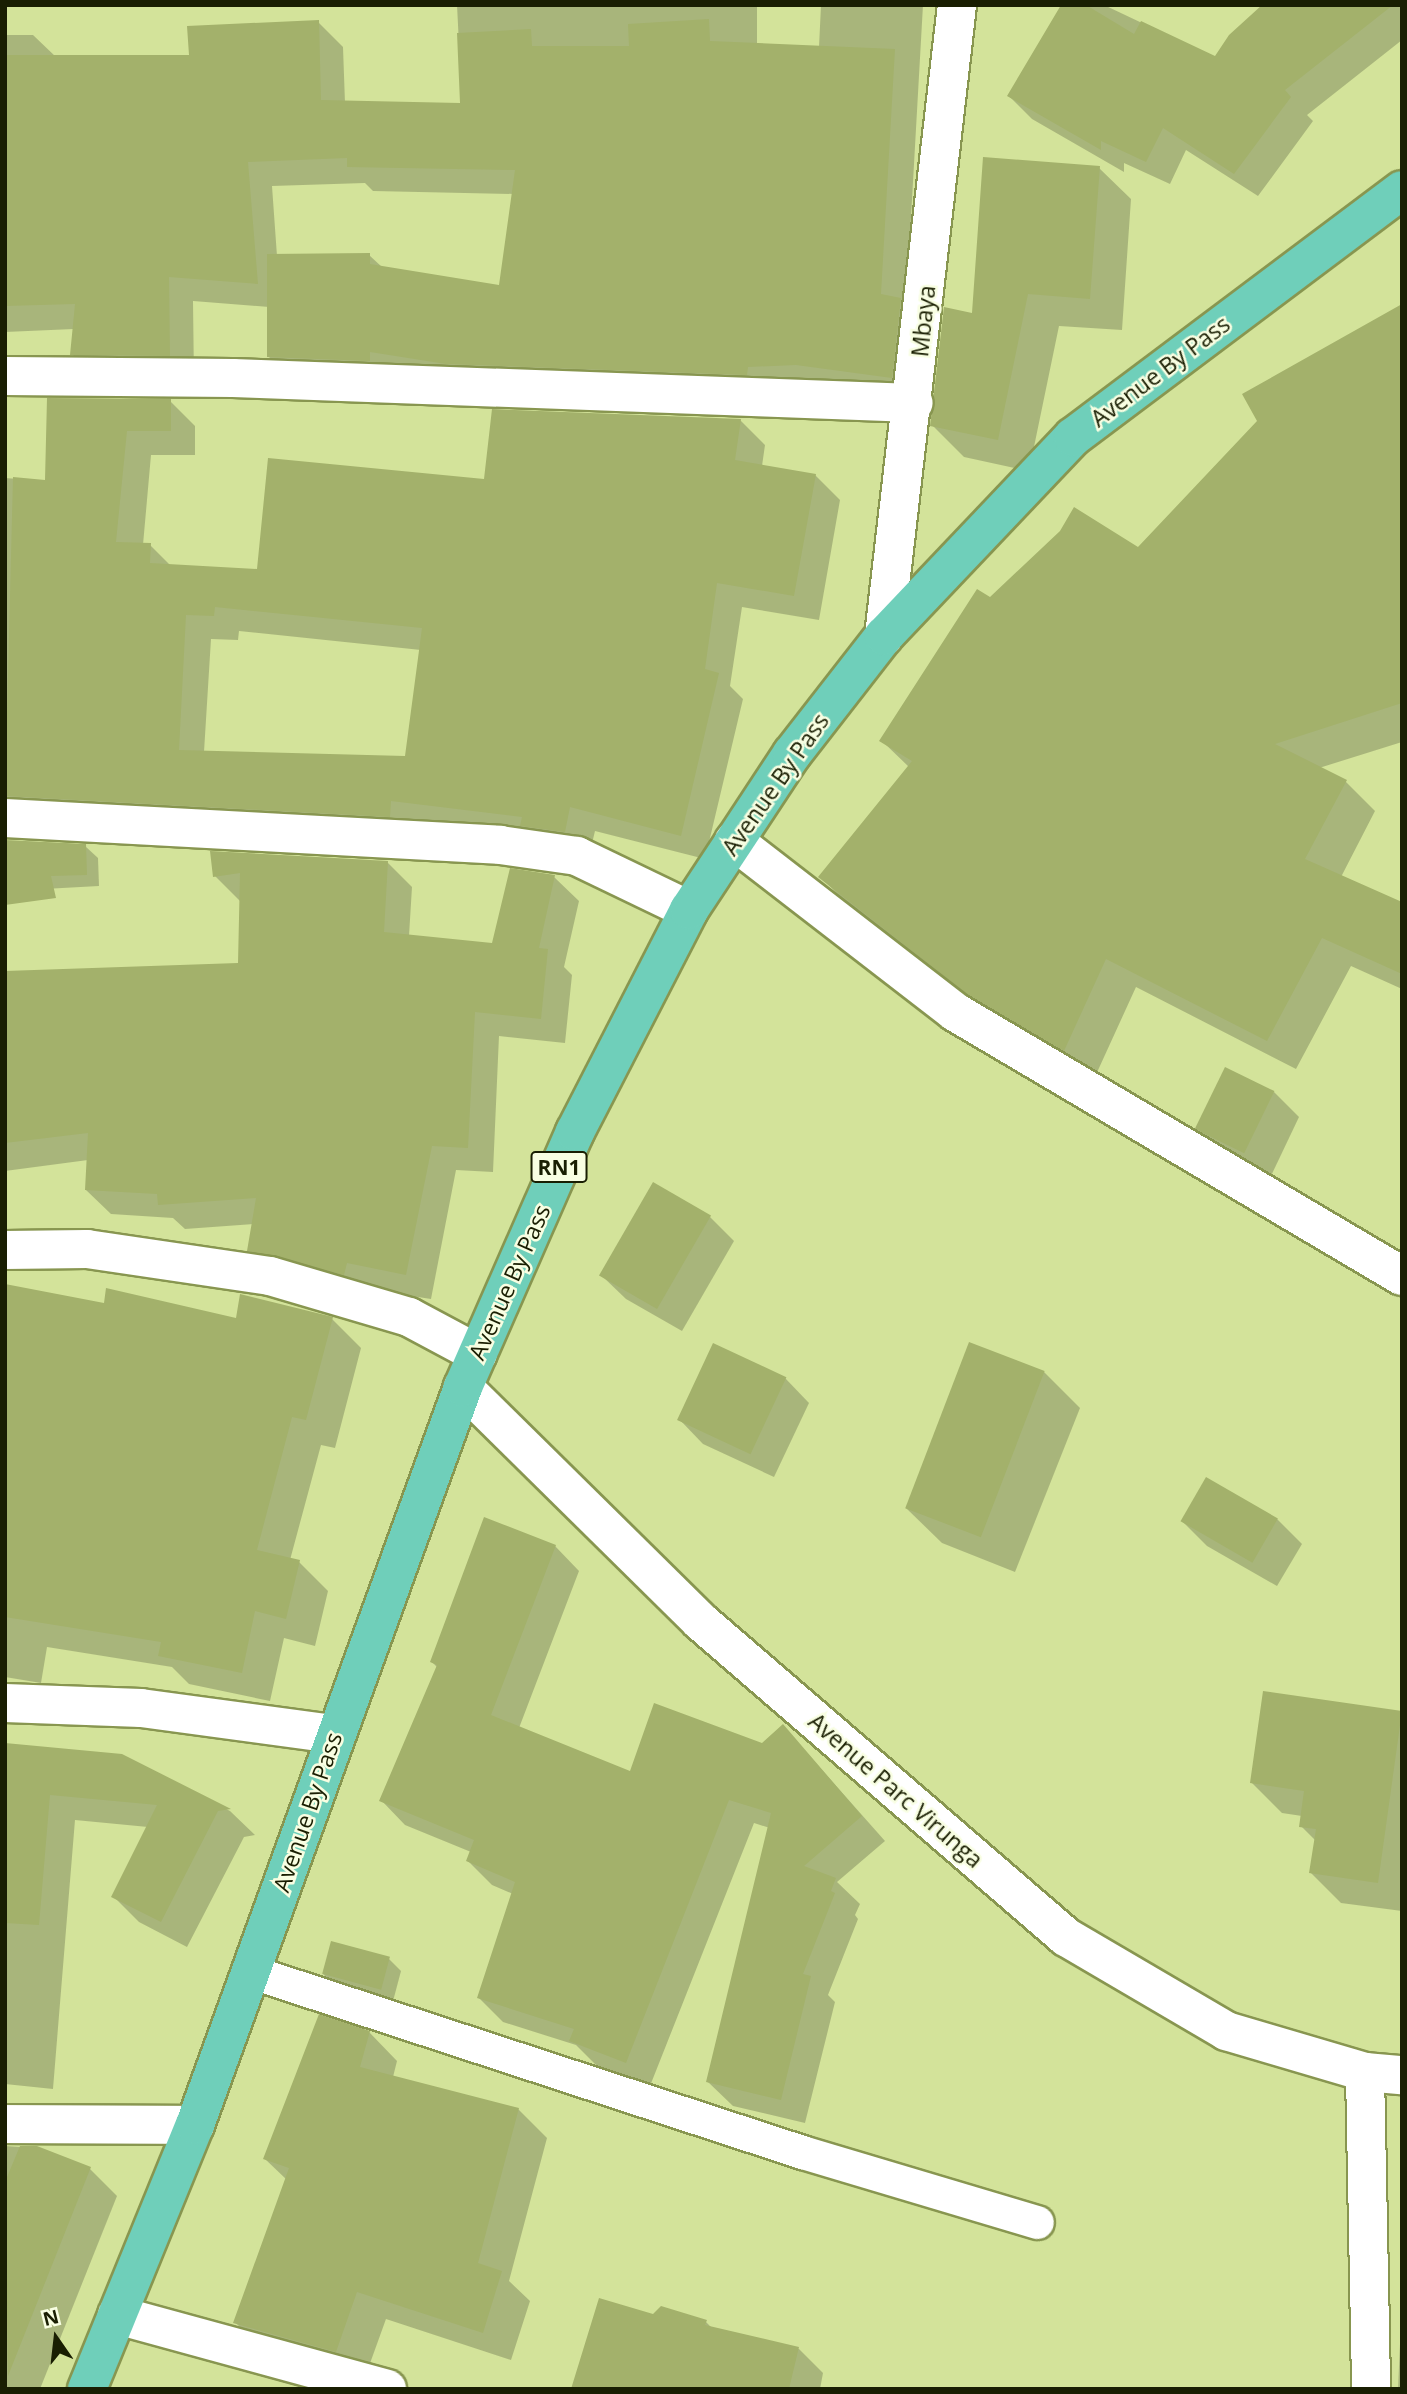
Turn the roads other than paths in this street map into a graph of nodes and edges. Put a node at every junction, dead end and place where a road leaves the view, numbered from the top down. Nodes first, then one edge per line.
1 (957, 5) edge
2 (1402, 190) edge
3 (5, 376) edge
4 (914, 403) junction
5 (884, 636) junction
6 (5, 818) edge
7 (734, 842) junction
8 (690, 909) junction
9 (5, 1251) edge
10 (1402, 1276) edge
11 (470, 1371) junction
12 (5, 1703) edge
13 (333, 1734) junction
14 (252, 1972) junction
15 (1383, 2074) edge
16 (5, 2124) edge
17 (195, 2125) junction
18 (1037, 2222) dead end
19 (117, 2315) junction
20 (87, 2389) edge
21 (387, 2389) edge
22 (1371, 2389) edge

1 - 4 street, Mbaya
2 - 5 highway, Avenue By Pass / RN1
3 - 4 street
4 - 5 street, Mbaya
5 - 7 highway, Avenue By Pass / RN1
6 - 8 street
7 - 8 highway, Avenue By Pass / RN1
7 - 10 street
8 - 11 highway, Avenue By Pass / RN1
9 - 11 street, Avenue Parc Virunga
11 - 13 highway, Avenue By Pass / RN1
11 - 15 street, Avenue Parc Virunga
12 - 13 street
13 - 14 highway, Avenue By Pass / RN1
14 - 17 highway, Avenue By Pass / RN1
14 - 18 lane
15 - 22 street
16 - 17 street
17 - 19 highway, Avenue By Pass / RN1
19 - 20 highway, Avenue By Pass / RN1
19 - 21 street

